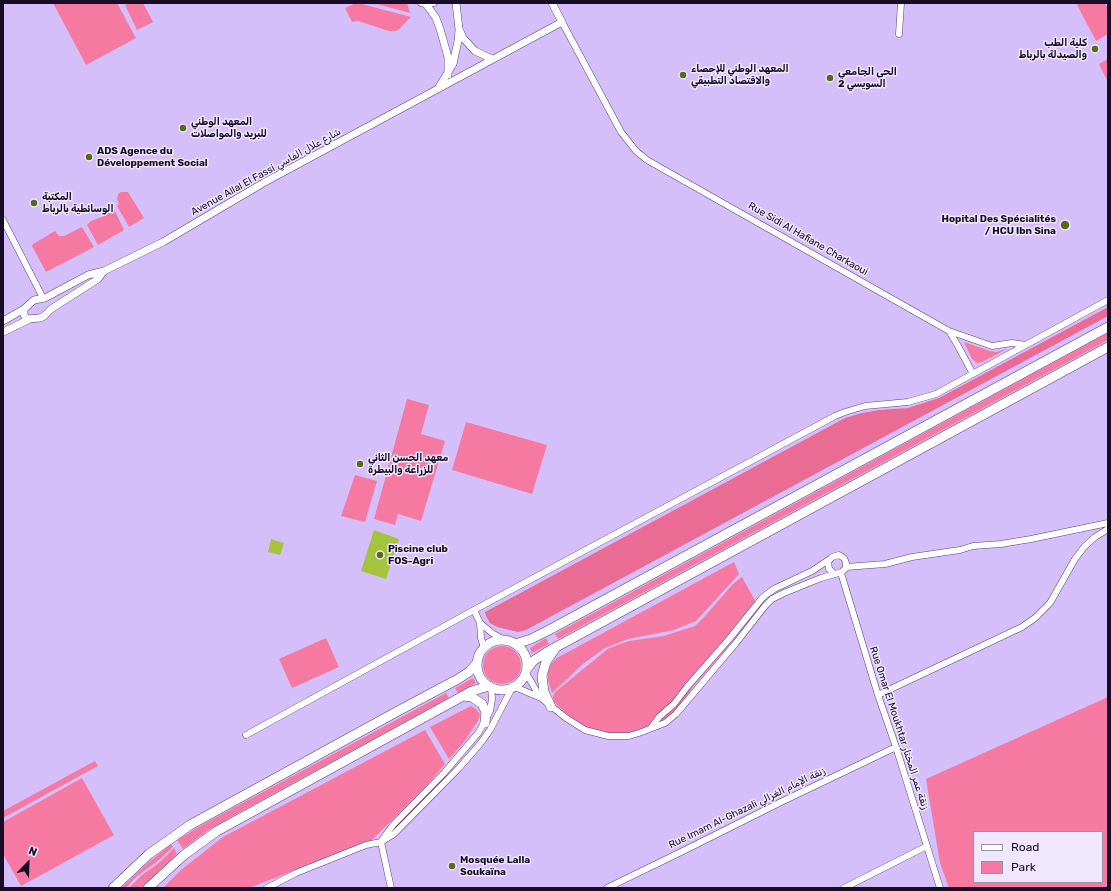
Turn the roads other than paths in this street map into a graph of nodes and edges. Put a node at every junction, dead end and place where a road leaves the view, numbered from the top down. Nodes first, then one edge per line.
1 (434, 3) edge
2 (456, 3) edge
3 (552, 3) edge
4 (901, 3) edge
5 (423, 4) edge
6 (562, 22) junction
7 (459, 29) junction
8 (899, 34) dead end
9 (492, 59) junction
10 (448, 75) junction
11 (438, 89) junction
12 (3, 220) edge
13 (104, 271) junction
14 (44, 298) junction
15 (1108, 300) edge
16 (24, 309) junction
17 (50, 309) junction
18 (30, 319) junction
19 (3, 321) edge
20 (1108, 327) edge
21 (949, 331) junction
22 (3, 332) edge
23 (1026, 345) junction
24 (1108, 347) edge
25 (972, 374) junction
26 (1108, 523) edge
27 (1108, 529) edge
28 (830, 559) junction
29 (846, 566) junction
30 (838, 573) junction
31 (474, 610) junction
32 (480, 623) junction
33 (504, 640) junction
34 (515, 644) junction
35 (558, 646) junction
36 (484, 648) junction
37 (477, 663) junction
38 (527, 671) junction
39 (490, 687) junction
40 (514, 688) junction
41 (878, 695) junction
42 (463, 696) junction
43 (541, 698) junction
44 (551, 707) junction
45 (485, 723) junction
46 (652, 728) junction
47 (246, 735) dead end
48 (896, 747) junction
49 (381, 842) junction
50 (927, 846) junction
51 (113, 888) edge
52 (148, 888) edge
53 (267, 888) edge
54 (392, 888) edge
55 (607, 888) edge
56 (844, 888) edge
57 (940, 888) edge

1 - 5 street
2 - 7 street
3 - 6 street
4 - 8 street
5 - 10 street
6 - 9 street, Avenue Allal El Fassi شارع علال الفاسي
6 - 21 street, Rue Sidi Al Hafiane Charkaoui
7 - 9 street
7 - 10 street, Avenue Allal El Fassi شارع علال الفاسي
9 - 11 street, Avenue Allal El Fassi شارع علال الفاسي
10 - 11 street, Avenue Allal El Fassi شارع علال الفاسي
11 - 13 street, Avenue Allal El Fassi شارع علال الفاسي
12 - 14 street
13 - 14 street, Avenue Allal El Fassi شارع علال الفاسي
13 - 17 street, Avenue Allal El Fassi شارع علال الفاسي
14 - 16 street
14 - 17 street
15 - 23 street
16 - 18 street
16 - 19 street
17 - 18 street
18 - 22 street
20 - 34 main road
21 - 23 street, Rue Sidi Al Hafiane Charkaoui
21 - 25 street
23 - 25 street
24 - 35 main road
25 - 31 street
26 - 29 street
27 - 41 street
28 - 29 street
28 - 30 street
28 - 46 street
29 - 30 street
30 - 41 street, Rue Omar El Moukhtar زنقة عمر المختار
30 - 46 street
31 - 32 street
31 - 47 street
32 - 33 street
32 - 36 street
33 - 34 main road
33 - 36 main road
34 - 38 main road
35 - 38 main road
35 - 44 main road
36 - 37 main road
37 - 39 main road
37 - 51 main road
38 - 40 main road
38 - 43 street
39 - 40 main road
39 - 42 main road
39 - 45 street
40 - 43 street
40 - 49 street
41 - 48 street, Rue Omar El Moukhtar زنقة عمر المختار
42 - 45 main road
42 - 52 main road
43 - 44 street
44 - 46 street
45 - 49 street
48 - 50 street, Rue Omar El Moukhtar زنقة عمر المختار
48 - 55 street, Rue Imam Al-Ghazali زنقة الإمام الغزالي
49 - 53 street
49 - 54 street
50 - 56 street
50 - 57 street, Rue Omar El Moukhtar زنقة عمر المختار

